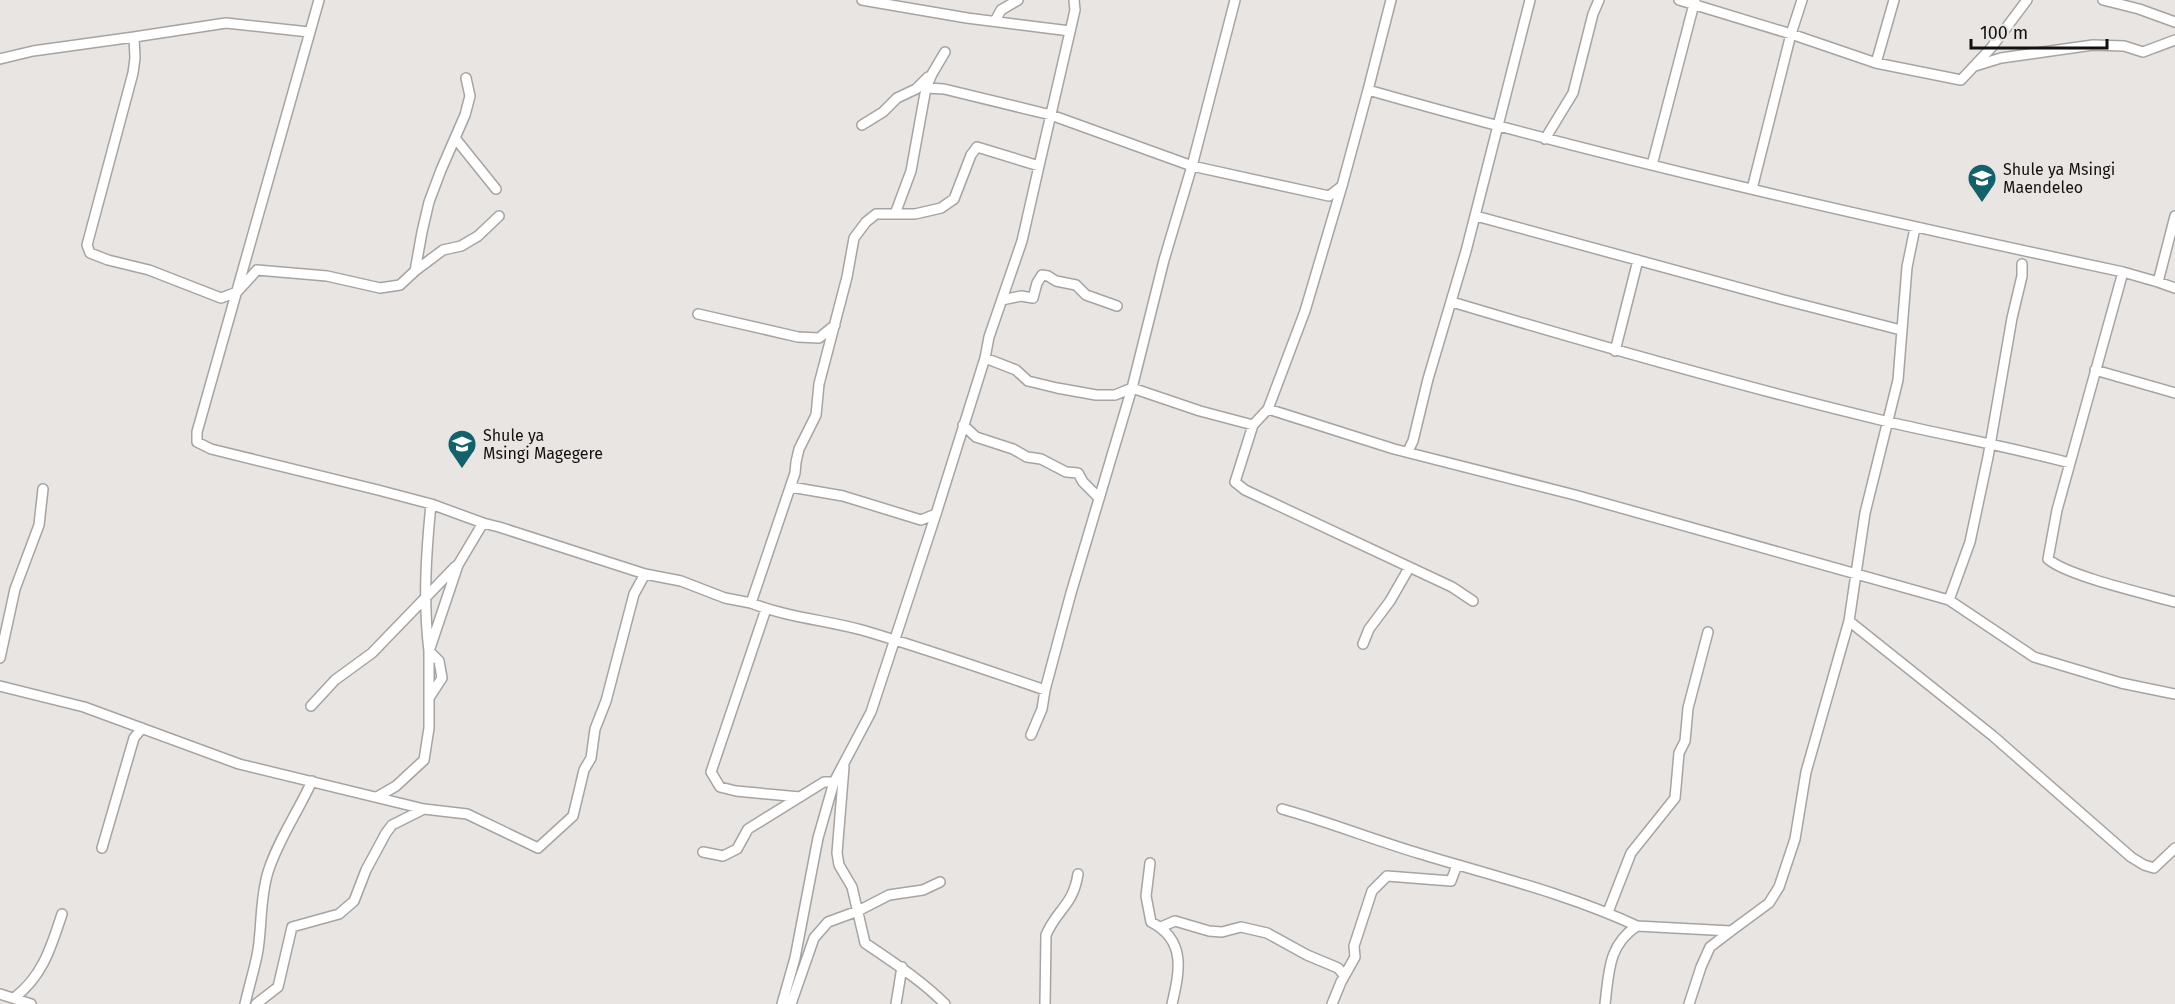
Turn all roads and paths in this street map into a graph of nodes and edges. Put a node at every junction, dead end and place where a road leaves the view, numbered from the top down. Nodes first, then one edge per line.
1 (319, 0) edge
2 (862, 0) edge
3 (1018, 0) edge
4 (1074, 0) edge
5 (1235, 0) edge
6 (1391, 0) edge
7 (1530, 0) edge
8 (1599, 0) edge
9 (1679, 0) edge
10 (1802, 0) edge
11 (1894, 0) edge
12 (2027, 0) edge
13 (2103, 0) edge
14 (1695, 2) edge
15 (995, 21) junction
16 (2175, 22) edge
17 (1070, 31) junction
18 (309, 32) junction
19 (1791, 34) junction
20 (134, 37) junction
21 (2175, 40) edge
22 (945, 52) dead end
23 (0, 59) edge
24 (1876, 63) junction
25 (1974, 66) junction
26 (932, 74) junction
27 (466, 78) dead end
28 (926, 88) junction
29 (1368, 90) junction
30 (1051, 115) junction
31 (862, 125) dead end
32 (1497, 127) junction
33 (454, 138) junction
34 (1545, 139) junction
35 (1652, 165) junction
36 (1039, 166) junction
37 (1192, 166) junction
38 (1342, 186) junction
39 (496, 189) dead end
40 (1752, 189) junction
41 (895, 214) junction
42 (499, 216) dead end
43 (1476, 216) junction
44 (2175, 216) edge
45 (1915, 228) junction
46 (1638, 260) junction
47 (2022, 264) dead end
48 (415, 272) junction
49 (2123, 272) junction
50 (2158, 282) junction
51 (2175, 288) edge
52 (237, 292) junction
53 (1002, 300) junction
54 (1452, 302) junction
55 (1117, 306) dead end
56 (698, 314) dead end
57 (835, 325) junction
58 (1901, 330) junction
59 (1615, 351) junction
60 (985, 358) junction
61 (2096, 370) junction
62 (1132, 388) junction
63 (2175, 393) edge
64 (1268, 409) junction
65 (1888, 421) junction
66 (963, 425) junction
67 (1253, 426) junction
68 (1989, 443) junction
69 (1408, 451) junction
70 (2070, 462) junction
71 (791, 487) junction
72 (43, 489) dead end
73 (1099, 498) junction
74 (431, 504) junction
75 (936, 514) junction
76 (483, 524) junction
77 (458, 565) junction
78 (1409, 568) junction
79 (1856, 573) junction
80 (645, 574) junction
81 (425, 597) junction
82 (1949, 600) junction
83 (1473, 601) dead end
84 (2175, 602) edge
85 (750, 603) junction
86 (766, 609) junction
87 (1849, 621) junction
88 (1708, 632) dead end
89 (893, 640) junction
90 (1363, 644) dead end
91 (429, 651) junction
92 (0, 658) edge
93 (0, 686) edge
94 (1045, 690) junction
95 (2175, 694) edge
96 (311, 706) dead end
97 (142, 728) junction
98 (1031, 735) dead end
99 (845, 762) junction
100 (312, 782) junction
101 (834, 782) junction
102 (377, 797) junction
103 (800, 797) junction
104 (424, 809) junction
105 (1281, 809) dead end
106 (102, 848) dead end
107 (2175, 848) edge
108 (703, 852) dead end
109 (1150, 863) dead end
110 (1457, 865) junction
111 (1078, 874) dead end
112 (940, 882) dead end
113 (858, 911) junction
114 (1608, 912) junction
115 (62, 914) dead end
116 (1637, 926) junction
117 (1161, 927) junction
118 (1731, 931) junction
119 (902, 967) junction
120 (1344, 975) junction
121 (0, 994) edge
122 (14, 998) junction
123 (31, 1004) edge
124 (245, 1004) edge
125 (256, 1004) edge
126 (782, 1004) edge
127 (791, 1004) edge
128 (896, 1004) edge
129 (945, 1004) edge
130 (1045, 1004) edge
131 (1172, 1004) edge
132 (1332, 1004) edge
133 (1605, 1004) edge
134 (1689, 1004) edge

1 - 18 street
2 - 15 street
3 - 15 street
4 - 17 street
5 - 37 street
6 - 29 street
7 - 32 street
8 - 34 street
9 - 14 street
10 - 19 street
11 - 24 street
12 - 25 street
13 - 16 street
14 - 19 street
14 - 35 street
15 - 17 street
17 - 30 street
18 - 20 street
18 - 52 street
19 - 24 street
19 - 40 street
20 - 23 street
20 - 52 street
21 - 25 street
22 - 26 street
24 - 25 street
26 - 28 street
26 - 31 street
27 - 33 street
28 - 30 street
28 - 41 street
29 - 32 street
29 - 38 street
30 - 36 street
30 - 37 street
32 - 34 street
32 - 43 street
33 - 39 street
33 - 48 street
34 - 35 street
35 - 40 street
36 - 41 street
36 - 53 street
37 - 38 street
37 - 62 street
38 - 64 street
40 - 45 street
41 - 57 street
42 - 48 street
43 - 46 street
43 - 54 street
44 - 50 street
45 - 49 street
45 - 58 street
46 - 58 street
46 - 59 street
47 - 68 street
48 - 52 street
49 - 50 street
49 - 61 street
50 - 51 street
52 - 74 street
53 - 55 street
53 - 60 street
54 - 59 street
54 - 69 street
56 - 57 street
57 - 71 street
58 - 65 street
59 - 65 street
60 - 62 street
60 - 66 street
61 - 63 street
61 - 70 street
62 - 67 street
62 - 73 street
64 - 67 street
64 - 69 street
65 - 68 street
65 - 79 street
66 - 73 street
66 - 75 street
67 - 78 street
68 - 70 street
68 - 82 street
69 - 79 street
70 - 84 street
71 - 75 street
71 - 85 street
72 - 92 street
73 - 94 street
74 - 76 street
74 - 81 street
75 - 89 street
76 - 77 street
76 - 80 street
77 - 81 street
77 - 91 street
78 - 83 street
78 - 90 street
79 - 82 street
79 - 87 street
80 - 85 street
80 - 104 street
81 - 91 street
81 - 96 street
82 - 95 street
85 - 86 street
86 - 89 street
86 - 103 street
87 - 107 street
87 - 118 street
88 - 114 street
89 - 94 street
89 - 99 street
91 - 102 street
93 - 97 street
94 - 98 street
97 - 100 street
97 - 106 street
99 - 101 street
99 - 113 street
100 - 102 street
100 - 124 street
101 - 103 street
101 - 126 street
102 - 104 street
103 - 108 street
104 - 125 street
105 - 110 street
109 - 117 street
110 - 114 street
110 - 120 street
111 - 130 street
112 - 113 street
113 - 119 street
113 - 127 street
114 - 116 street
115 - 122 street
116 - 118 street
116 - 133 street
117 - 120 street
117 - 131 street
118 - 134 street
119 - 128 street
119 - 129 street
120 - 132 street
121 - 122 street
122 - 123 street

